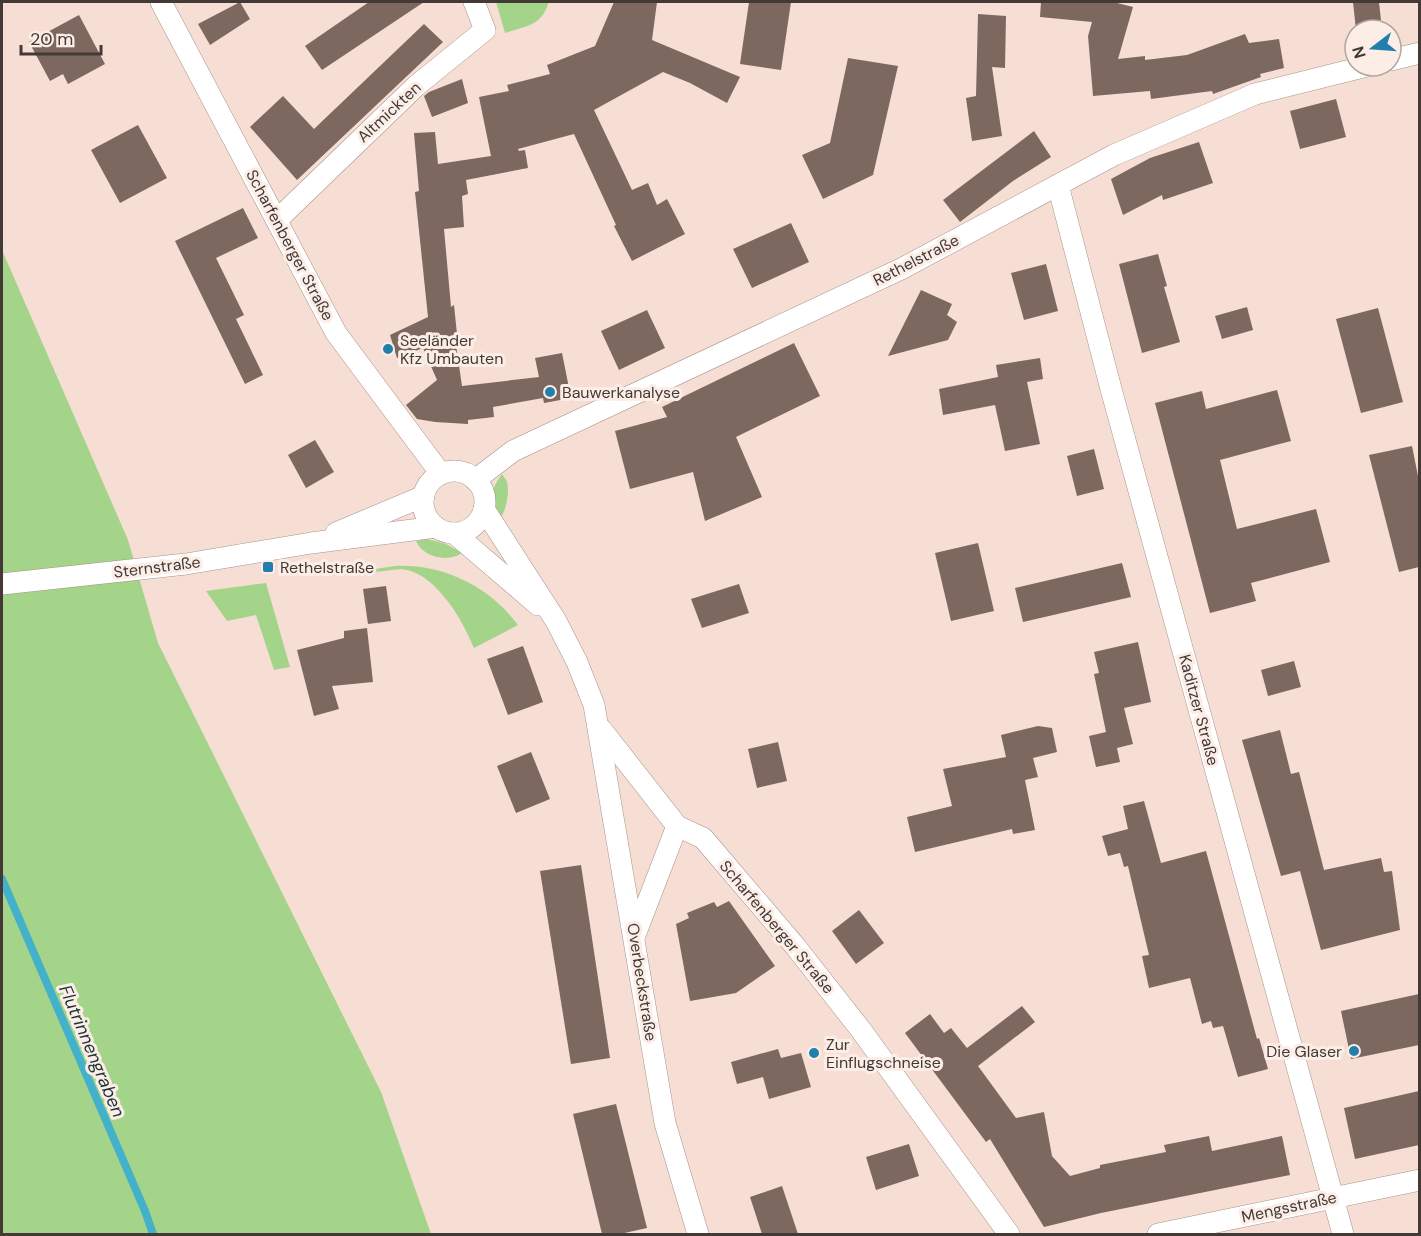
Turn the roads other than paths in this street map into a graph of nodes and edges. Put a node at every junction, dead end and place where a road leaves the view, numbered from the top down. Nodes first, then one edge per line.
1 (161, 2) edge
2 (474, 2) edge
3 (1419, 53) edge
4 (1403, 57) edge
5 (1343, 72) edge
6 (1058, 185) junction
7 (277, 220) junction
8 (441, 474) junction
9 (475, 480) junction
10 (424, 496) junction
11 (484, 509) junction
12 (445, 530) junction
13 (311, 543) junction
14 (2, 584) edge
15 (556, 621) junction
16 (599, 727) junction
17 (677, 826) junction
18 (634, 936) junction
19 (1419, 1180) edge
20 (1332, 1198) junction
21 (698, 1234) edge
22 (1009, 1234) edge
23 (1158, 1234) edge
24 (1342, 1234) edge

1 - 7 street, Scharfenberger Straße
2 - 7 street, Altmickten
3 - 4 street
5 - 6 street, Rethelstraße
6 - 9 street, Rethelstraße
6 - 20 street, Kaditzer Straße
7 - 8 street, Scharfenberger Straße
8 - 9 street
8 - 10 street
9 - 11 street
10 - 12 street
10 - 13 street, Sternstraße
11 - 12 street
11 - 15 street, Scharfenberger Straße
12 - 13 street, Sternstraße
12 - 15 street, Scharfenberger Straße
13 - 14 street, Sternstraße
15 - 16 street, Scharfenberger Straße
16 - 17 street, Scharfenberger Straße
16 - 18 street, Overbeckstraße
17 - 18 street
17 - 22 street, Scharfenberger Straße
18 - 21 street, Overbeckstraße
19 - 20 street, Mengsstraße
20 - 23 street, Mengsstraße
20 - 24 street, Kaditzer Straße

